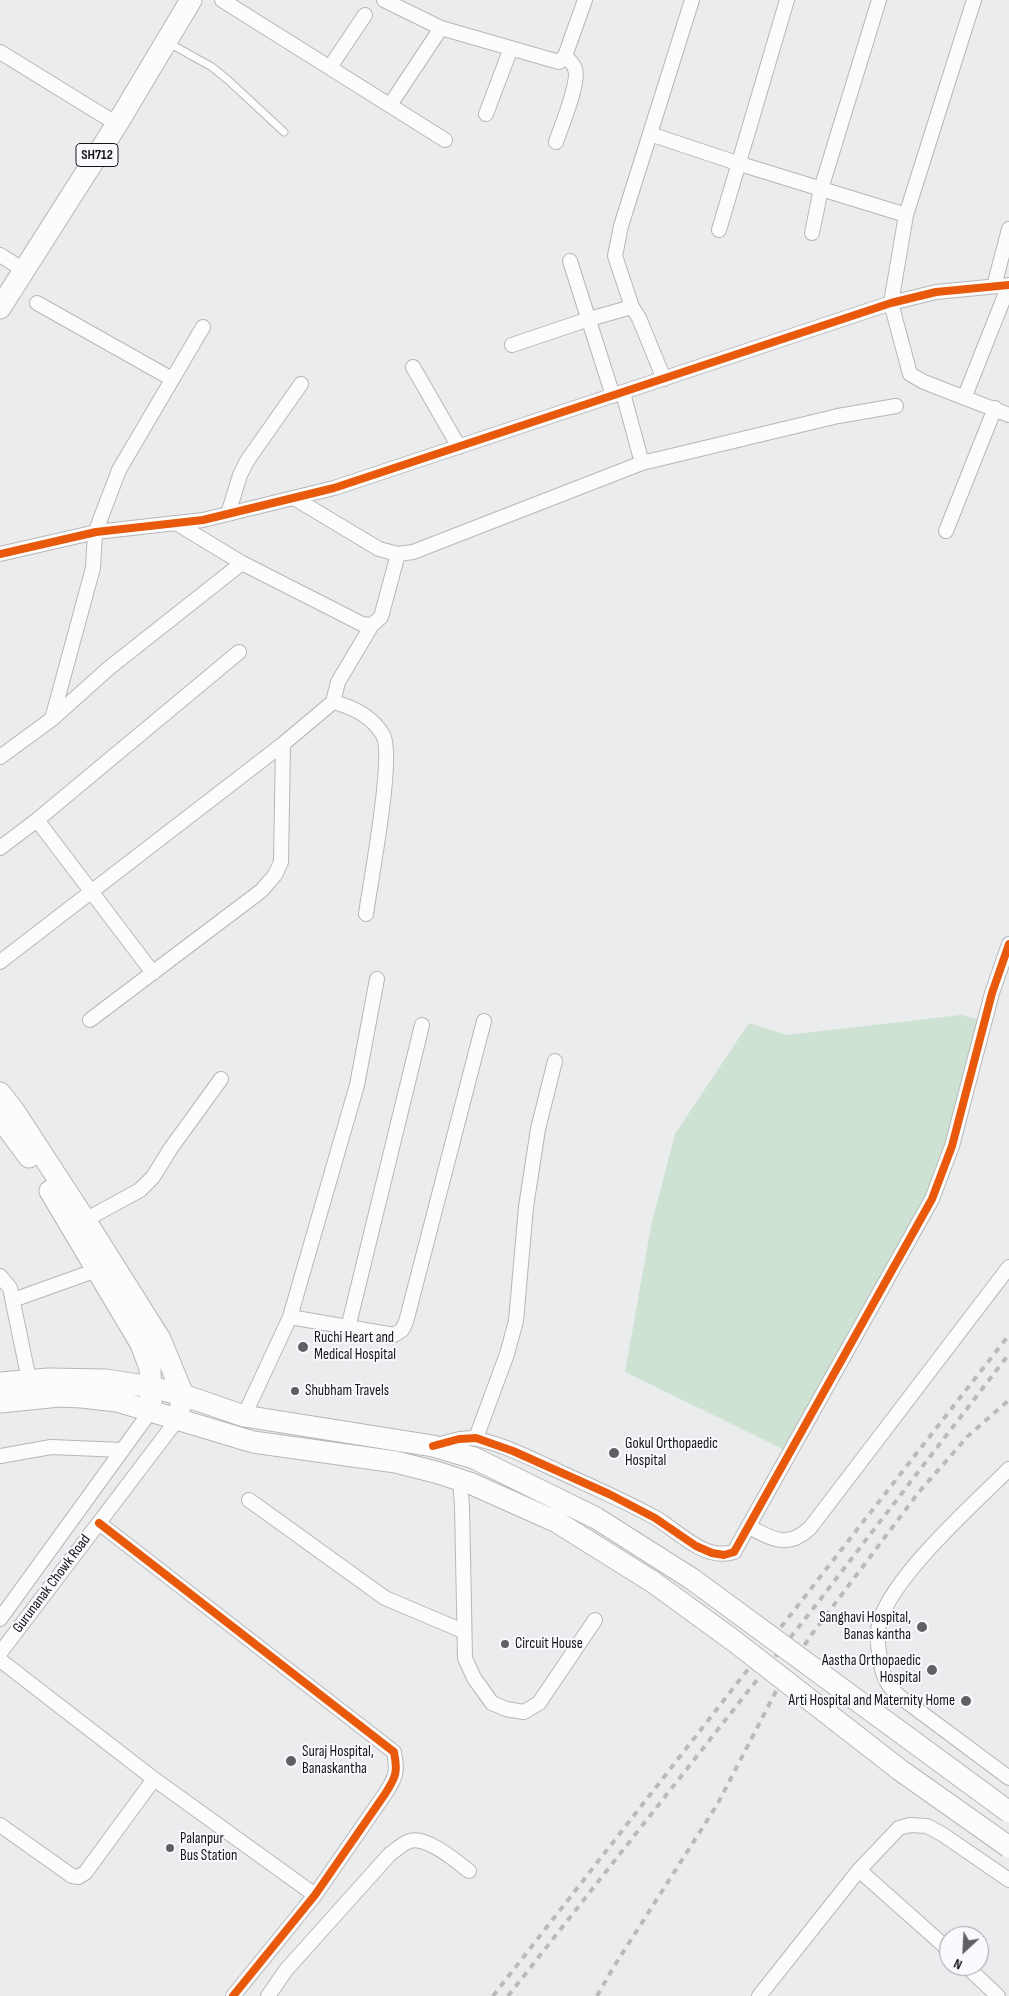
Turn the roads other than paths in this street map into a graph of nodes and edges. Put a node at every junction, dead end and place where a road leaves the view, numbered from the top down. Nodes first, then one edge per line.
1 (191, 0) edge
2 (222, 0) edge
3 (384, 0) edge
4 (585, 0) edge
5 (692, 0) edge
6 (787, 0) edge
7 (879, 0) edge
8 (974, 0) edge
9 (366, 15) dead end
10 (441, 28) junction
11 (167, 42) junction
12 (511, 48) junction
13 (0, 52) edge
14 (565, 56) junction
15 (330, 67) junction
16 (390, 105) junction
17 (486, 114) dead end
18 (117, 124) junction
19 (284, 132) dead end
20 (650, 134) junction
21 (445, 140) dead end
22 (556, 142) dead end
23 (737, 163) junction
24 (821, 189) junction
25 (906, 215) junction
26 (1009, 229) edge
27 (718, 230) dead end
28 (812, 233) dead end
29 (0, 255) edge
30 (570, 261) dead end
31 (25, 271) junction
32 (1009, 285) edge
33 (994, 286) junction
34 (37, 303) dead end
35 (891, 303) junction
36 (632, 307) junction
37 (0, 308) edge
38 (589, 319) junction
39 (203, 327) dead end
40 (512, 344) dead end
41 (413, 367) dead end
42 (172, 379) junction
43 (664, 379) junction
44 (301, 384) dead end
45 (618, 394) junction
46 (965, 396) junction
47 (896, 406) dead end
48 (995, 408) junction
49 (1009, 414) edge
50 (460, 447) junction
51 (642, 463) junction
52 (294, 498) junction
53 (228, 514) junction
54 (176, 523) junction
55 (946, 531) dead end
56 (96, 532) junction
57 (0, 554) edge
58 (398, 554) junction
59 (242, 563) junction
60 (372, 625) junction
61 (239, 652) dead end
62 (333, 702) junction
63 (52, 719) junction
64 (282, 744) junction
65 (0, 757) edge
66 (37, 820) junction
67 (0, 848) edge
68 (91, 892) junction
69 (366, 914) dead end
70 (1009, 944) edge
71 (0, 962) edge
72 (153, 973) junction
73 (377, 979) dead end
74 (90, 1020) dead end
75 (484, 1021) dead end
76 (422, 1025) dead end
77 (555, 1061) dead end
78 (221, 1079) dead end
79 (0, 1093) edge
80 (0, 1118) edge
81 (85, 1220) junction
82 (1009, 1267) edge
83 (97, 1270) junction
84 (0, 1276) edge
85 (13, 1300) junction
86 (290, 1317) junction
87 (348, 1328) junction
88 (29, 1380) junction
89 (0, 1383) edge
90 (151, 1387) junction
91 (183, 1395) junction
92 (0, 1402) edge
93 (150, 1412) junction
94 (244, 1416) junction
95 (177, 1420) junction
96 (475, 1448) junction
97 (122, 1450) junction
98 (0, 1456) edge
99 (1009, 1469) edge
100 (466, 1482) junction
101 (250, 1500) dead end
102 (99, 1523) junction
103 (749, 1527) junction
104 (0, 1619) edge
105 (595, 1620) dead end
106 (464, 1631) junction
107 (0, 1653) edge
108 (0, 1660) edge
109 (1009, 1778) edge
110 (154, 1779) junction
111 (1009, 1812) edge
112 (0, 1825) edge
113 (1009, 1846) edge
114 (859, 1870) junction
115 (470, 1871) dead end
116 (1009, 1880) edge
117 (315, 1895) junction
118 (939, 1941) edge
119 (975, 1976) edge
120 (990, 1993) edge
121 (233, 1996) edge
122 (268, 1996) edge
123 (759, 1996) edge

1 - 11 main road, SH712
2 - 15 street
3 - 10 street
4 - 14 street
5 - 20 street
6 - 23 street
7 - 24 street
8 - 25 street
9 - 15 street
10 - 12 street
10 - 16 street
11 - 18 main road, SH712
11 - 19 lane
12 - 14 street
12 - 17 street
13 - 18 street
14 - 22 street
15 - 16 street
16 - 21 street
18 - 31 main road, SH712
20 - 23 street
20 - 36 street
23 - 24 street
23 - 27 street
24 - 25 street
24 - 28 street
25 - 35 street
26 - 33 street
29 - 31 street
30 - 38 street
31 - 37 main road, SH712
32 - 33 street
32 - 46 street
33 - 35 street
34 - 42 street
35 - 43 street
35 - 46 street
36 - 38 street
36 - 43 street
38 - 40 street
38 - 45 street
39 - 42 street
41 - 50 street
42 - 56 street
43 - 45 street
44 - 53 street
45 - 50 street
45 - 51 street
46 - 48 street
47 - 51 street
48 - 49 street
48 - 55 street
50 - 52 street
51 - 58 street
52 - 53 street
52 - 58 street
53 - 54 street
54 - 56 street
54 - 59 street
56 - 57 street
56 - 63 street
58 - 60 street
59 - 60 street
59 - 63 street
60 - 62 street
61 - 66 street
62 - 64 street
62 - 69 street
63 - 65 street
64 - 68 street
64 - 72 street
66 - 67 street
66 - 68 street
68 - 71 street
68 - 72 street
70 - 103 street
72 - 74 street
73 - 86 street
75 - 87 street
76 - 87 street
77 - 96 street
78 - 81 street
79 - 81 main road
80 - 83 main road
81 - 91 main road
82 - 103 street
83 - 85 street
83 - 90 main road
84 - 85 street
85 - 88 street
86 - 87 street
86 - 94 street
88 - 89 main road
88 - 90 main road
90 - 91 main road
90 - 93 main road
91 - 94 main road
91 - 95 main road
92 - 93 main road
93 - 95 main road
93 - 97 street
94 - 96 main road
95 - 100 main road
95 - 102 street, Gurunanak Chowk Road
96 - 103 street
96 - 111 main road, bridge
97 - 98 street
97 - 104 street
99 - 109 street
100 - 106 street
100 - 113 main road, bridge
101 - 106 street
102 - 107 street, Gurunanak Chowk Road
102 - 117 street
105 - 106 street
108 - 110 street
110 - 112 street
110 - 117 street
114 - 116 street
114 - 118 street
114 - 123 street
115 - 122 street
117 - 121 street
119 - 120 street

